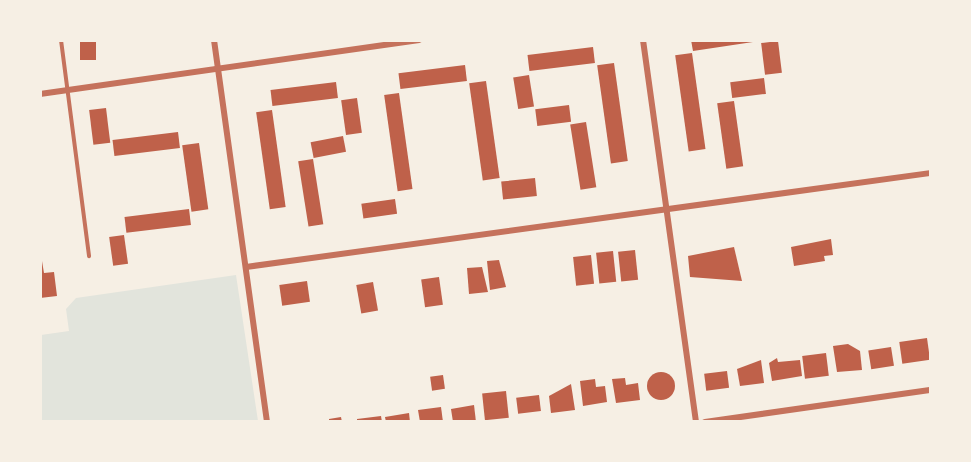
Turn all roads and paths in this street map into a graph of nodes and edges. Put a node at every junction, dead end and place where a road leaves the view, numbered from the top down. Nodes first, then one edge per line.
1 (61, 40) edge
2 (214, 40) edge
3 (419, 40) edge
4 (644, 40) edge
5 (218, 68) junction
6 (67, 90) junction
7 (40, 94) edge
8 (930, 173) edge
9 (666, 210) junction
10 (89, 256) dead end
11 (246, 267) junction
12 (930, 390) edge
13 (267, 422) edge
14 (696, 422) edge
15 (705, 422) edge

1 - 6 lane
2 - 5 street
3 - 5 street
4 - 9 street
5 - 6 street
5 - 11 street
6 - 7 street
6 - 10 lane
8 - 9 street
9 - 11 street
9 - 14 street
11 - 13 street
12 - 15 street

